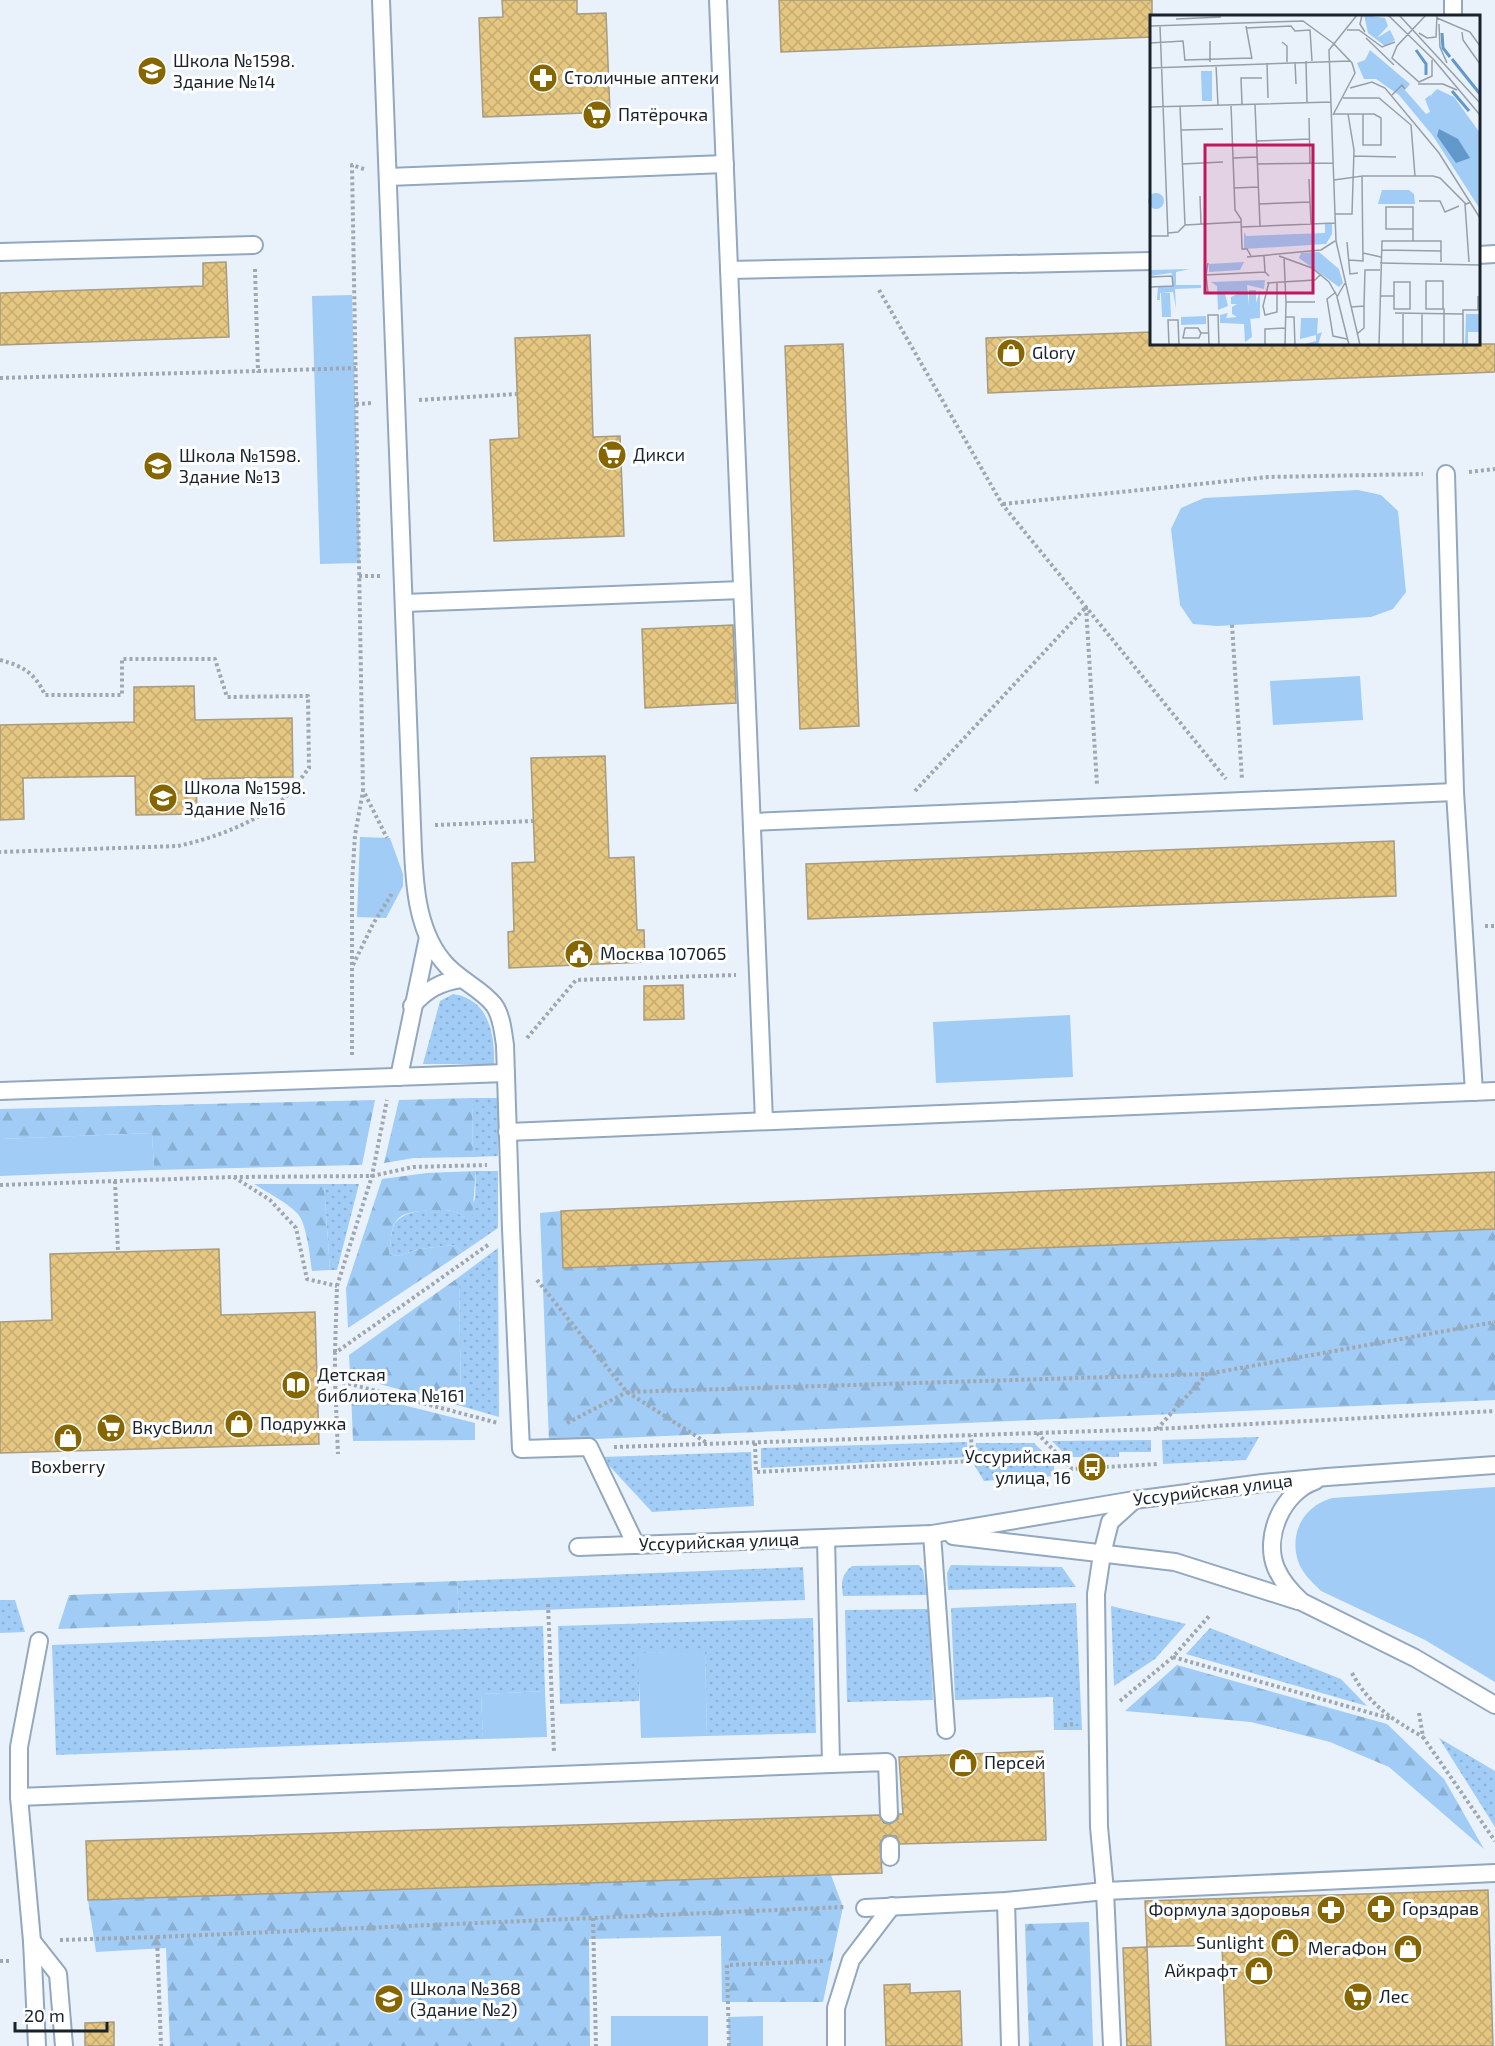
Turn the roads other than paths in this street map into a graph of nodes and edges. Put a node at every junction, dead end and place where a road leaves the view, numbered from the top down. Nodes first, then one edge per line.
1 (381, 0) edge
2 (718, 0) edge
3 (1453, 0) edge
4 (1454, 15) edge
5 (724, 164) junction
6 (388, 177) junction
7 (254, 245) road end
8 (0, 252) edge
9 (1495, 254) edge
10 (1480, 255) edge
11 (1150, 261) edge
12 (729, 270) junction
13 (1446, 474) road end
14 (742, 590) junction
15 (404, 603) junction
16 (1455, 792) junction
17 (752, 822) junction
18 (428, 937) junction
19 (461, 979) junction
20 (412, 1006) junction
21 (506, 1068) junction
22 (396, 1077) junction
23 (0, 1091) edge
24 (1495, 1091) edge
25 (1474, 1092) junction
26 (764, 1121) junction
27 (507, 1132) junction
28 (1495, 1465) edge
29 (1327, 1477) junction
30 (1134, 1500) junction
31 (932, 1534) junction
32 (826, 1538) junction
33 (636, 1545) junction
34 (578, 1547) dead end
35 (1102, 1554) junction
36 (1302, 1602) junction
37 (39, 1641) dead end
38 (1495, 1705) edge
39 (946, 1730) dead end
40 (831, 1764) junction
41 (19, 1797) junction
42 (889, 1814) dead end
43 (1495, 1873) edge
44 (1105, 1891) junction
45 (1006, 1901) junction
46 (892, 1906) junction
47 (866, 1908) road end
48 (32, 1941) junction
49 (37, 2046) edge
50 (64, 2046) edge
51 (836, 2046) edge
52 (1010, 2046) edge
53 (1112, 2046) edge

1 - 6 lane
2 - 5 lane
3 - 4 lane
5 - 6 lane
5 - 12 lane
6 - 15 lane
7 - 8 lane
9 - 10 lane
11 - 12 lane
12 - 14 lane
13 - 16 lane
14 - 15 lane
14 - 17 lane
15 - 18 lane
16 - 17 lane
16 - 25 lane
17 - 26 lane
18 - 19 lane
18 - 20 lane
19 - 20 lane
19 - 21 lane
20 - 22 lane
21 - 22 lane
21 - 27 lane
22 - 23 lane
24 - 25 lane
25 - 26 lane
26 - 27 lane
27 - 33 lane
28 - 29 lane, Уссурийская улица
29 - 30 lane, Уссурийская улица
29 - 36 lane
30 - 31 lane, Уссурийская улица
30 - 35 lane
31 - 32 lane, Уссурийская улица
31 - 35 lane, Уссурийская улица
31 - 39 lane
32 - 33 lane, Уссурийская улица
32 - 40 lane
33 - 34 lane, Уссурийская улица
35 - 36 lane, Уссурийская улица
35 - 44 lane
36 - 38 lane
37 - 41 lane
40 - 41 lane
40 - 42 lane
41 - 48 lane
43 - 44 lane
44 - 45 lane
44 - 53 lane
45 - 46 lane
45 - 52 lane
46 - 47 lane
46 - 51 lane
48 - 49 lane
48 - 50 lane

